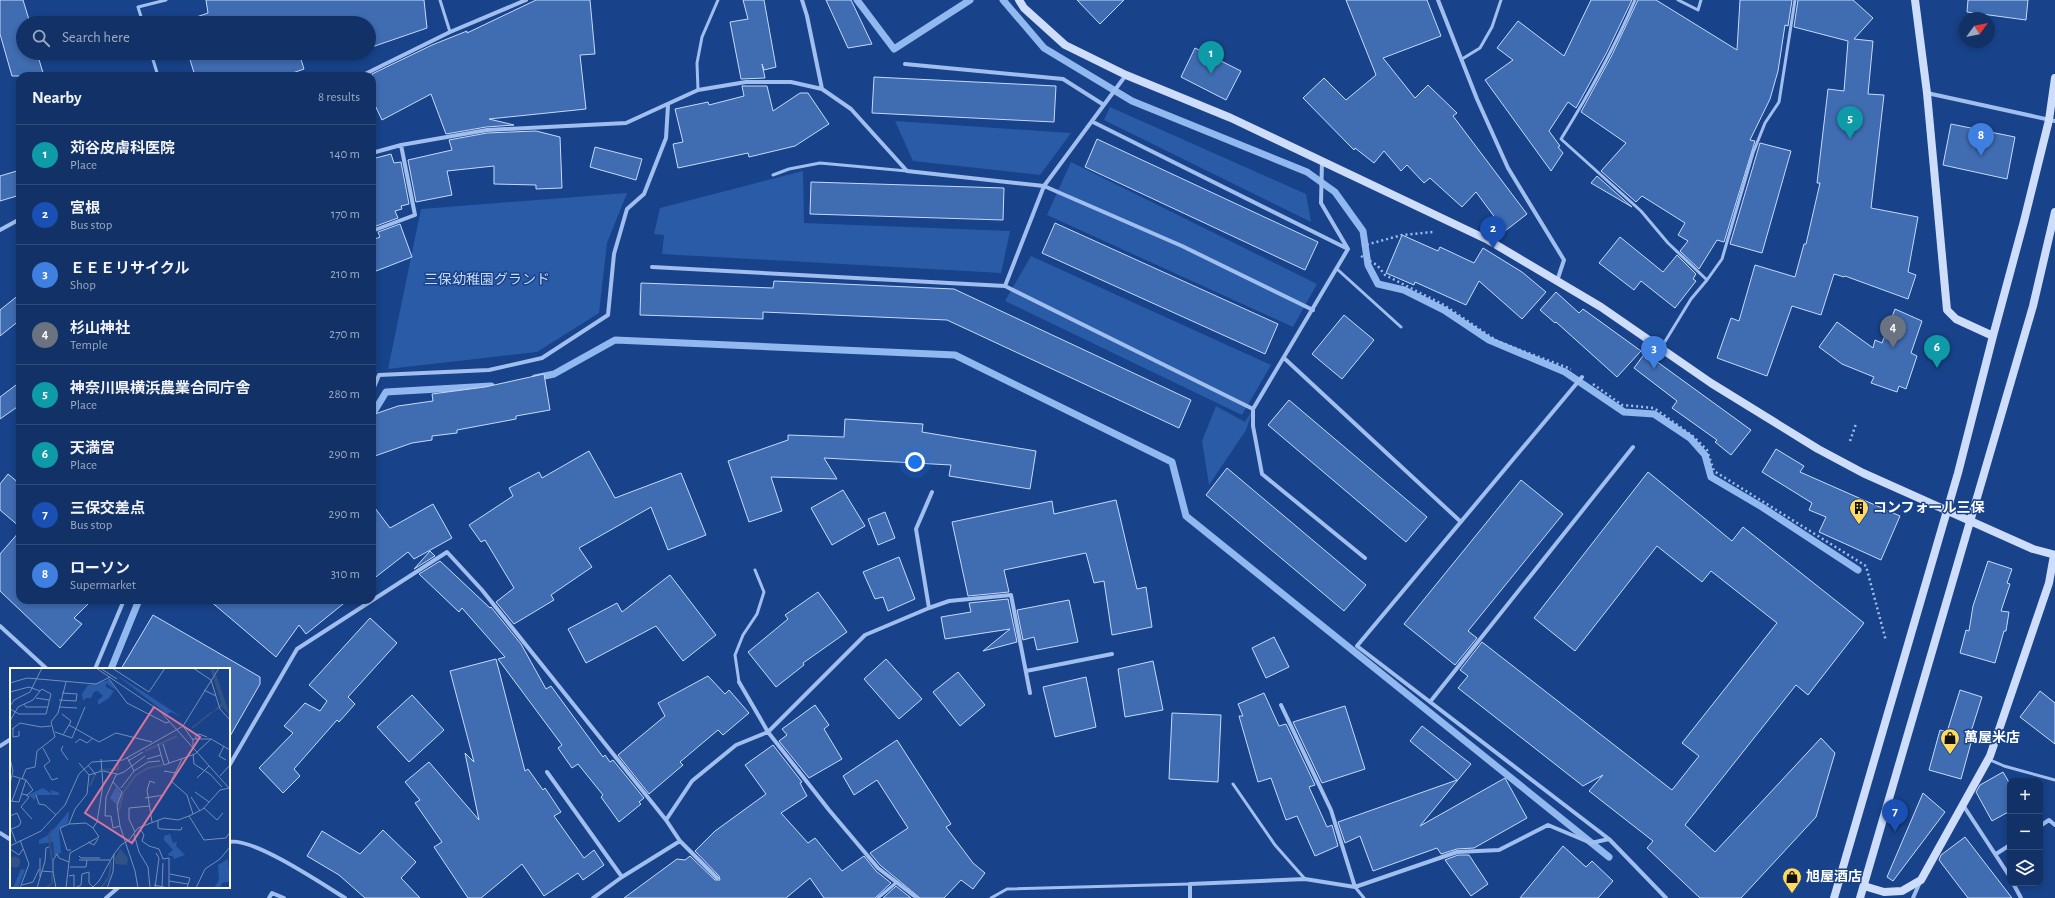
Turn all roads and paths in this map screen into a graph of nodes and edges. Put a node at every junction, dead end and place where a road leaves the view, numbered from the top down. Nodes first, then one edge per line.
1 (166, 0) edge
2 (440, 0) edge
3 (526, 0) edge
4 (718, 0) edge
5 (802, 0) edge
6 (1019, 0) edge
7 (1438, 0) edge
8 (1501, 0) edge
9 (1635, 0) edge
10 (1678, 0) edge
11 (1701, 0) edge
12 (1795, 0) edge
13 (1916, 0) edge
14 (141, 16) edge
15 (450, 32) junction
16 (1462, 59) junction
17 (154, 60) edge
18 (905, 64) dead end
19 (157, 72) edge
20 (369, 72) edge
21 (1126, 76) junction
22 (2055, 78) edge
23 (822, 89) junction
24 (698, 90) junction
25 (1927, 93) junction
26 (668, 105) junction
27 (1104, 105) junction
28 (2052, 120) edge
29 (1093, 122) junction
30 (401, 145) junction
31 (376, 152) edge
32 (1322, 160) junction
33 (907, 171) junction
34 (773, 175) dead end
35 (1044, 186) junction
36 (2055, 212) edge
37 (16, 221) edge
38 (376, 229) edge
39 (0, 230) edge
40 (1438, 232) dead end
41 (1348, 249) junction
42 (652, 267) dead end
43 (1337, 269) junction
44 (1707, 280) junction
45 (1557, 281) junction
46 (1005, 286) junction
47 (1313, 310) junction
48 (1401, 327) dead end
49 (1992, 336) junction
50 (1661, 349) junction
51 (1284, 358) junction
52 (1582, 376) junction
53 (376, 383) edge
54 (1253, 409) junction
55 (1856, 424) dead end
56 (1850, 441) dead end
57 (1633, 447) dead end
58 (932, 492) dead end
59 (1948, 511) junction
60 (1461, 522) junction
61 (1971, 522) junction
62 (2055, 555) edge
63 (1365, 558) dead end
64 (755, 570) dead end
65 (376, 598) edge
66 (122, 604) edge
67 (367, 604) edge
68 (929, 608) junction
69 (0, 626) edge
70 (1886, 641) dead end
71 (1112, 654) dead end
72 (45, 668) edge
73 (95, 668) edge
74 (1026, 672) junction
75 (739, 682) joint
76 (1030, 693) dead end
77 (1430, 702) junction
78 (1282, 705) dead end
79 (768, 732) junction
80 (10, 740) edge
81 (0, 746) edge
82 (1988, 759) junction
83 (230, 764) edge
84 (547, 772) dead end
85 (2055, 780) edge
86 (1233, 784) dead end
87 (1963, 805) junction
88 (666, 820) junction
89 (2043, 824) edge
90 (2055, 825) edge
91 (0, 833) edge
92 (10, 839) edge
93 (1609, 840) junction
94 (680, 841) junction
95 (230, 842) edge
96 (2007, 847) edge
97 (1996, 854) junction
98 (2007, 871) edge
99 (622, 877) junction
100 (717, 878) dead end
101 (1305, 879) junction
102 (1921, 880) junction
103 (897, 882) junction
104 (1190, 884) junction
105 (1864, 886) junction
106 (2015, 886) edge
107 (1355, 887) junction
108 (118, 888) edge
109 (106, 898) edge
110 (268, 898) edge
111 (284, 898) edge
112 (345, 898) edge
113 (593, 898) edge
114 (878, 898) edge
115 (917, 898) edge
116 (991, 898) edge
117 (1190, 898) edge
118 (1364, 898) edge
119 (1666, 898) edge
120 (1834, 898) edge
121 (1860, 898) edge
122 (1913, 898) edge
123 (2021, 898) edge

1 - 14 lane
2 - 15 lane
3 - 15 street
4 - 24 lane
5 - 23 street
6 - 21 street
7 - 16 street
8 - 16 lane
9 - 44 lane
10 - 11 lane
12 - 44 lane
13 - 25 street
15 - 20 street
16 - 45 street
17 - 19 lane
18 - 27 street
21 - 27 street
21 - 32 street
22 - 28 street
23 - 24 street
23 - 33 street
24 - 26 street
25 - 28 street
25 - 49 street
26 - 30 street
26 - 53 street
27 - 29 street
28 - 49 street
29 - 35 street
29 - 41 street
30 - 31 street
30 - 38 street
32 - 41 street
32 - 45 street
33 - 34 lane
33 - 35 street
35 - 46 street
35 - 47 street
36 - 61 street
37 - 39 street
40 - 41 path
41 - 43 street
41 - 52 path
42 - 46 street
43 - 47 street
43 - 48 lane
44 - 50 lane
45 - 50 street
46 - 54 street
47 - 51 street
49 - 59 street
50 - 59 street
51 - 54 street
51 - 60 street
52 - 60 street
52 - 70 path
54 - 63 street
55 - 56 path
57 - 77 street
58 - 68 street
59 - 61 street
59 - 120 street
60 - 77 street
61 - 62 street
61 - 105 street
62 - 82 street
64 - 75 lane
65 - 88 street
66 - 73 street
67 - 83 street
68 - 74 street
68 - 79 street
69 - 72 street
71 - 74 street
74 - 76 street
75 - 79 street
77 - 93 street
78 - 107 street
79 - 88 street
79 - 103 street
80 - 81 street
82 - 85 lane
82 - 87 street
84 - 99 street
86 - 101 lane
87 - 97 street
87 - 102 street
88 - 94 street
89 - 90 street
91 - 92 street
93 - 107 street
93 - 119 street
94 - 99 street
94 - 100 street
95 - 112 street
96 - 97 street
97 - 98 street
99 - 113 street
101 - 104 street
101 - 107 street
102 - 105 street
102 - 122 street
103 - 114 lane
103 - 115 street
104 - 116 lane
104 - 117 street
105 - 121 street
106 - 123 street
107 - 118 lane
108 - 109 street
110 - 111 street

